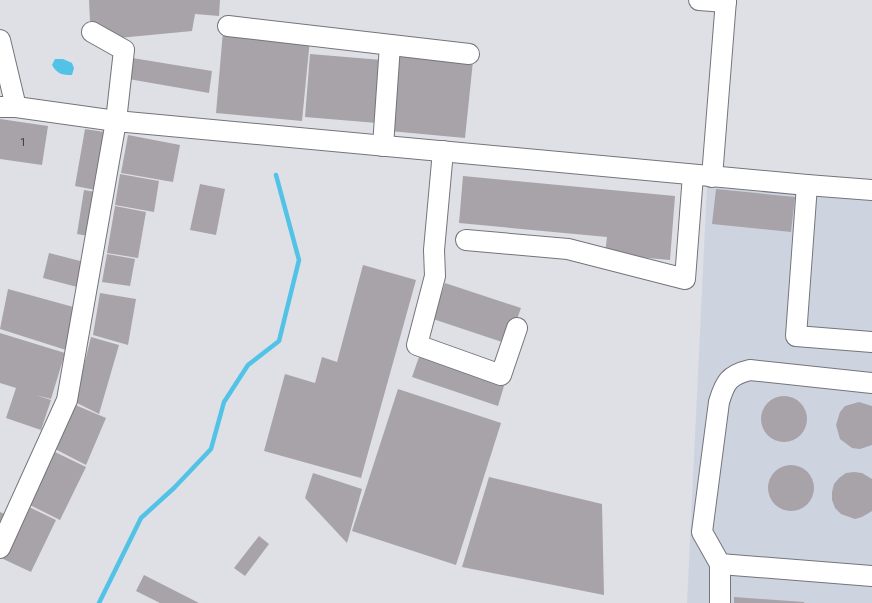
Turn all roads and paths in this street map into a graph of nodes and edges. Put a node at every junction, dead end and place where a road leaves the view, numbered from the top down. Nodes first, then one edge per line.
1 (698, 0) edge
2 (726, 1) edge
3 (228, 26) dead end
4 (92, 32) dead end
5 (0, 40) edge
6 (390, 45) junction
7 (469, 54) dead end
8 (8, 107) edge
9 (116, 121) junction
10 (383, 146) junction
11 (443, 151) junction
12 (703, 176) junction
13 (807, 186) junction
14 (872, 190) edge
15 (466, 240) dead end
16 (517, 328) dead end
17 (872, 342) edge
18 (872, 383) edge
19 (0, 548) edge
20 (720, 564) junction
21 (872, 576) edge
22 (720, 603) edge

1 - 2 street
2 - 12 street
3 - 6 street
4 - 9 street
5 - 8 street
6 - 7 street
6 - 10 street
8 - 9 street
9 - 10 street
9 - 19 street
10 - 11 street
11 - 12 street
11 - 16 street
12 - 13 street
12 - 15 street
13 - 14 street
13 - 17 street
18 - 20 street
20 - 21 street
20 - 22 street

